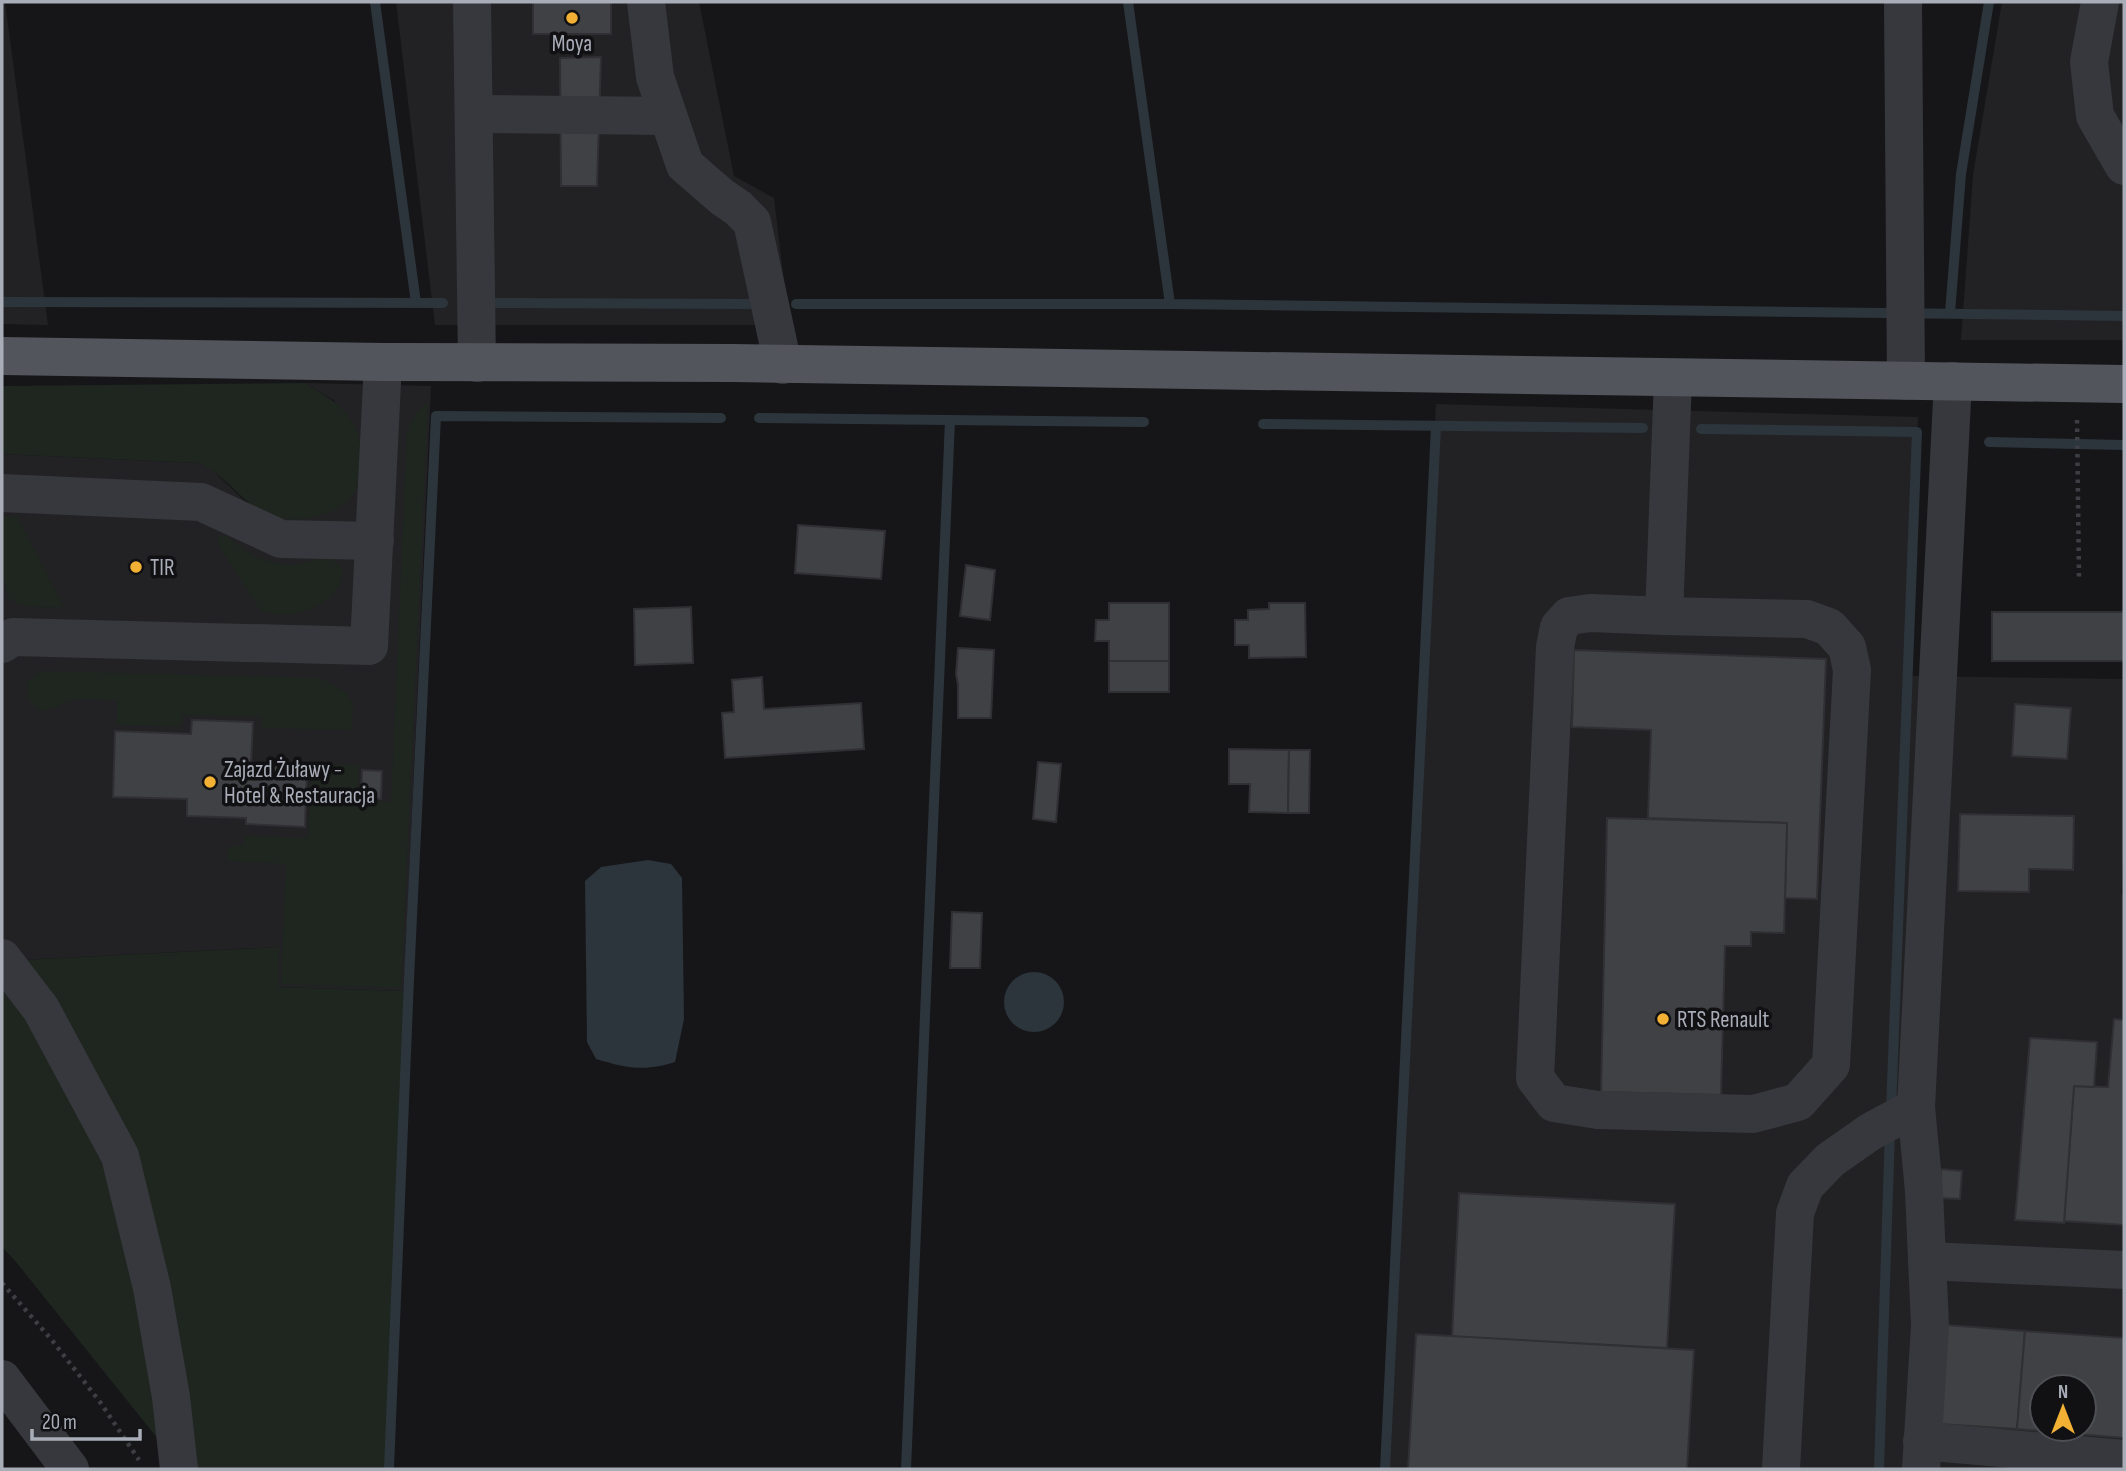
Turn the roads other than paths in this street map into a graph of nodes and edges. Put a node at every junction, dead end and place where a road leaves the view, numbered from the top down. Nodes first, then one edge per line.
1 (472, 2) edge
2 (646, 2) edge
3 (1903, 2) edge
4 (2100, 2) edge
5 (474, 114) junction
6 (668, 116) junction
7 (2124, 166) edge
8 (2, 356) edge
9 (383, 362) junction
10 (477, 363) junction
11 (783, 365) junction
12 (1673, 378) junction
13 (1906, 381) junction
14 (1953, 381) junction
15 (2124, 384) edge
16 (2, 493) edge
17 (375, 541) junction
18 (1664, 616) junction
19 (2, 645) edge
20 (2, 958) edge
21 (1916, 1107) junction
22 (1927, 1261) junction
23 (2124, 1270) edge
24 (2, 1379) edge
25 (1921, 1455) edge
26 (2124, 1459) edge
27 (70, 1469) edge
28 (179, 1469) edge
29 (1781, 1469) edge

1 - 5 street
2 - 6 street
3 - 13 street
4 - 7 street
5 - 6 street
5 - 10 street
6 - 11 street
8 - 9 main road
9 - 10 main road
9 - 17 street
10 - 11 main road
11 - 12 main road
12 - 13 main road
12 - 18 street
13 - 14 main road
14 - 15 main road
14 - 21 street
16 - 17 street
17 - 19 street
18 - 18 street
20 - 28 street
21 - 22 street
21 - 29 street
22 - 23 street
22 - 25 street
24 - 27 street
25 - 26 street

